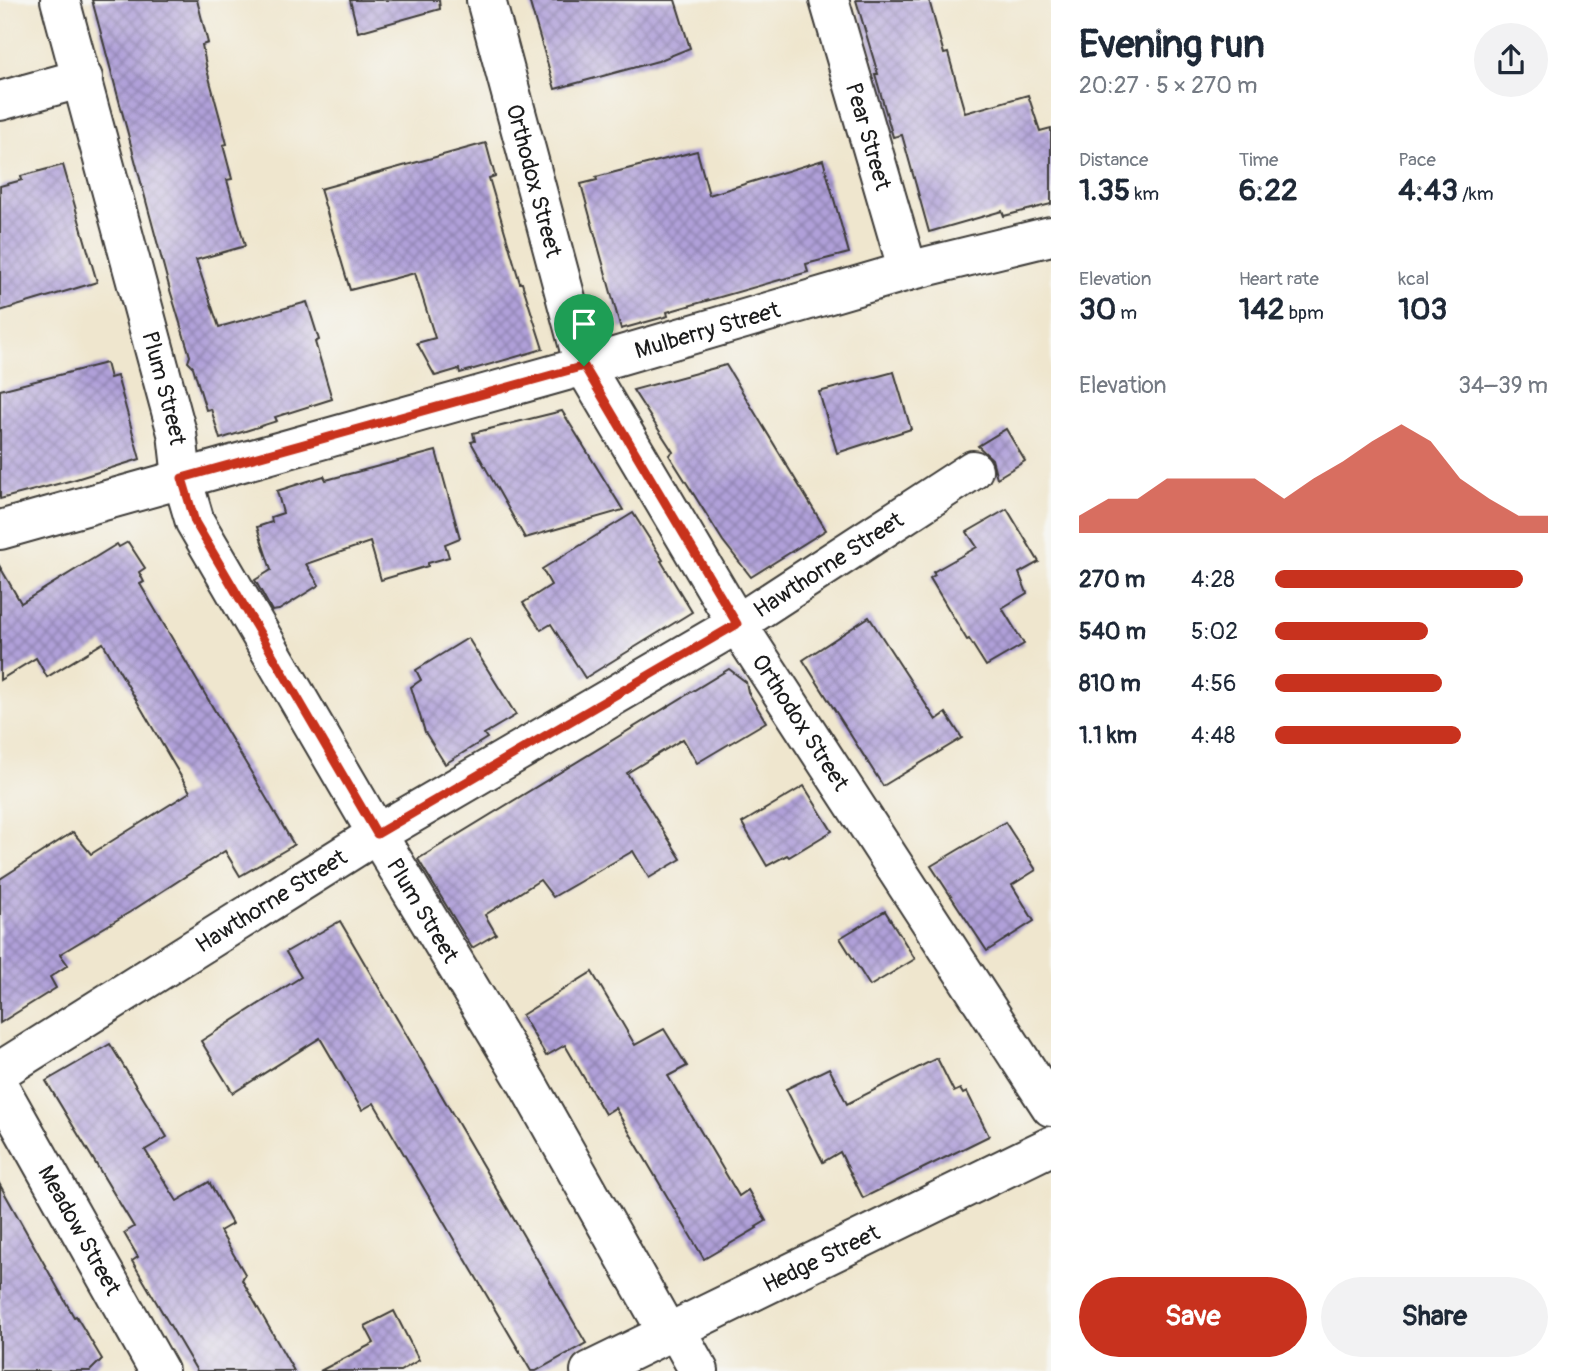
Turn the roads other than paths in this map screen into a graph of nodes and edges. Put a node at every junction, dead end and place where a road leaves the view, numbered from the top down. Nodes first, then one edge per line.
1 (61, 0) edge
2 (486, 0) edge
3 (829, 0) edge
4 (83, 78) junction
5 (0, 101) edge
6 (1051, 236) edge
7 (908, 271) junction
8 (584, 366) junction
9 (973, 470) dead end
10 (182, 478) junction
11 (0, 530) edge
12 (737, 624) junction
13 (377, 834) junction
14 (0, 1071) edge
15 (0, 1088) edge
16 (1051, 1107) edge
17 (1051, 1146) edge
18 (671, 1330) junction
19 (159, 1371) edge
20 (590, 1371) edge
21 (699, 1371) edge

1 - 4 street, Plum Street
2 - 8 street, Orthodox Street
3 - 7 street, Pear Street
4 - 5 street
4 - 10 street, Plum Street
6 - 7 street, Mulberry Street
7 - 8 street, Mulberry Street
8 - 10 street, Mulberry Street
8 - 12 street, Orthodox Street
9 - 12 street, Hawthorne Street
10 - 11 street, Mulberry Street
10 - 13 street, Plum Street
12 - 13 street, Hawthorne Street
12 - 16 street, Orthodox Street
13 - 14 street, Hawthorne Street
13 - 18 street, Plum Street
15 - 19 street, Meadow Street
17 - 18 street, Hedge Street
18 - 20 street, Hedge Street
18 - 21 street, Plum Street

